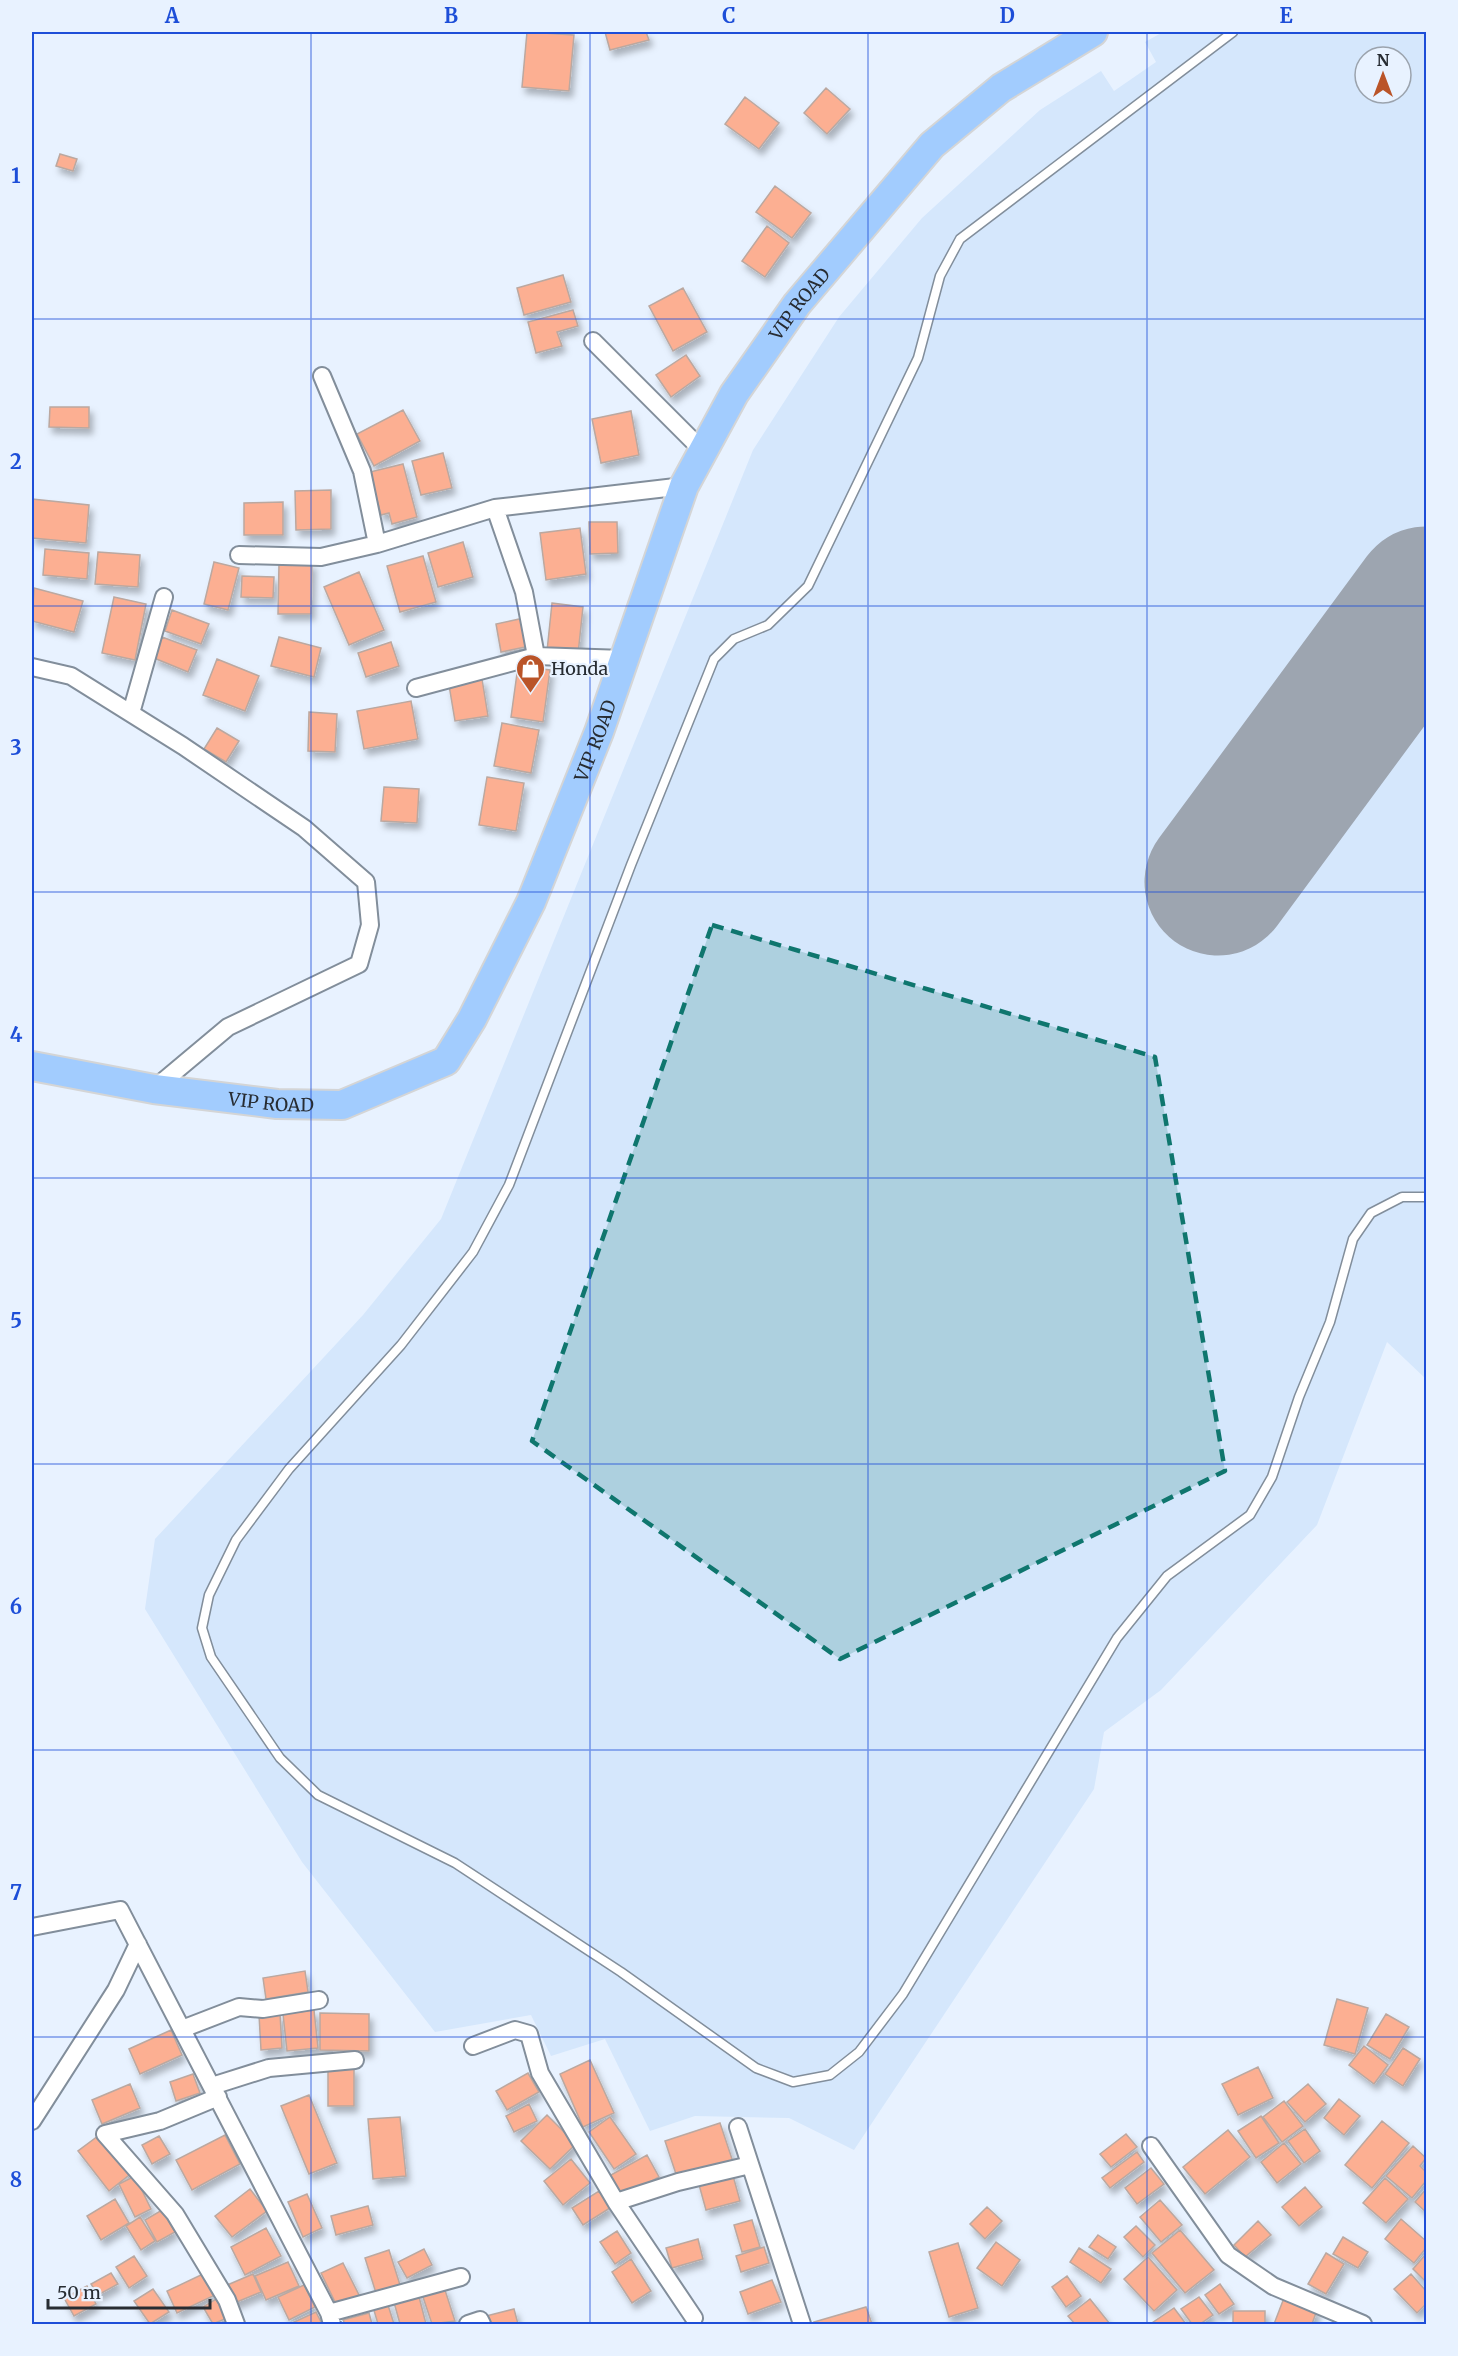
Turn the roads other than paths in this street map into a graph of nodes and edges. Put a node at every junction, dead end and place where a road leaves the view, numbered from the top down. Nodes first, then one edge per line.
1 (1093, 32) edge
2 (1233, 32) edge
3 (593, 341) dead end
4 (322, 376) dead end
5 (703, 451) junction
6 (684, 486) junction
7 (495, 507) junction
8 (377, 543) junction
9 (239, 555) dead end
10 (164, 597) dead end
11 (536, 656) junction
12 (624, 659) junction
13 (32, 667) edge
14 (416, 688) dead end
15 (131, 713) junction
16 (32, 1066) edge
17 (154, 1089) junction
18 (1426, 1197) edge
19 (32, 1928) edge
20 (138, 1944) junction
21 (319, 2000) dead end
22 (182, 2029) junction
23 (473, 2046) dead end
24 (356, 2060) dead end
25 (215, 2092) junction
26 (32, 2121) edge
27 (738, 2127) dead end
28 (1151, 2146) dead end
29 (750, 2165) junction
30 (616, 2202) junction
31 (460, 2277) dead end
32 (694, 2318) dead end
33 (330, 2319) edge
34 (236, 2325) edge
35 (468, 2325) edge
36 (482, 2325) edge
37 (802, 2325) edge
38 (1363, 2325) edge

1 - 5 highway, VIP ROAD
2 - 18 lane
3 - 5 street
4 - 8 street
5 - 6 highway, VIP ROAD
6 - 7 street
6 - 12 highway, VIP ROAD
7 - 8 street
7 - 11 street
8 - 9 street
10 - 15 street
11 - 12 street
11 - 14 street
12 - 17 highway, VIP ROAD
13 - 15 street
15 - 17 street
16 - 17 highway, VIP ROAD
19 - 20 street
20 - 22 street
20 - 26 street
21 - 22 street
22 - 25 street
23 - 30 street
24 - 25 street
25 - 33 street
25 - 34 street
27 - 29 street
28 - 38 street
29 - 30 street
29 - 37 street
30 - 32 street
31 - 33 street
35 - 36 street

